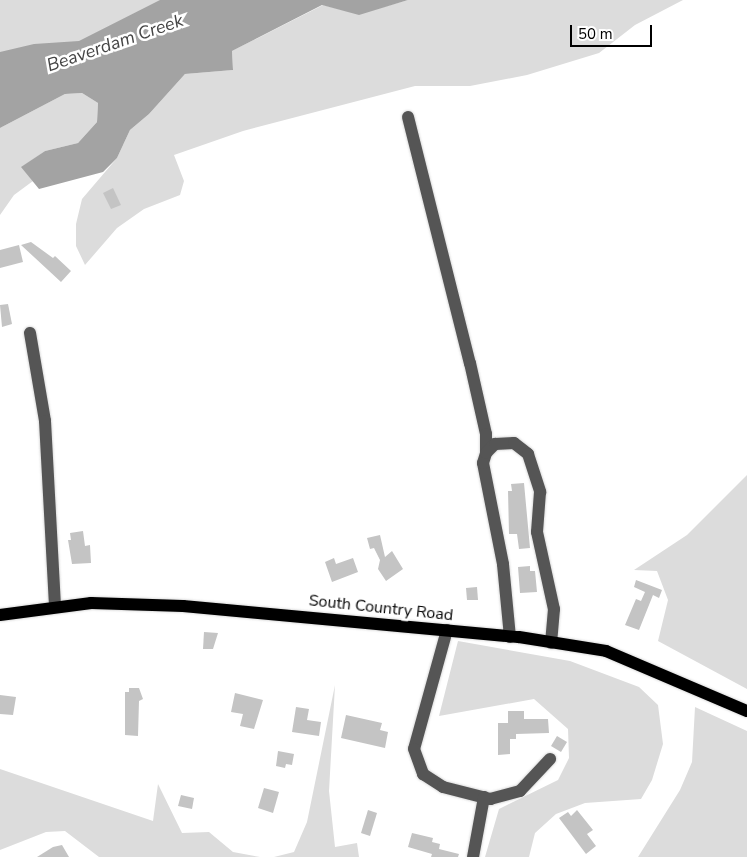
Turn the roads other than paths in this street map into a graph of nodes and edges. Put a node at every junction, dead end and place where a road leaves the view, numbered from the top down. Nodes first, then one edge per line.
1 (408, 117) dead end
2 (30, 333) dead end
3 (486, 452) junction
4 (55, 607) junction
5 (0, 615) edge
6 (447, 630) junction
7 (510, 636) junction
8 (551, 643) junction
9 (747, 711) edge
10 (550, 759) dead end
11 (484, 797) junction
12 (473, 857) edge

1 - 3 lane
2 - 4 lane
3 - 7 lane
3 - 8 lane
4 - 5 main road, South Country Road
4 - 6 main road, South Country Road
6 - 7 main road, South Country Road
6 - 11 lane
7 - 8 main road, South Country Road
8 - 9 main road, South Country Road
10 - 11 lane
11 - 12 lane

